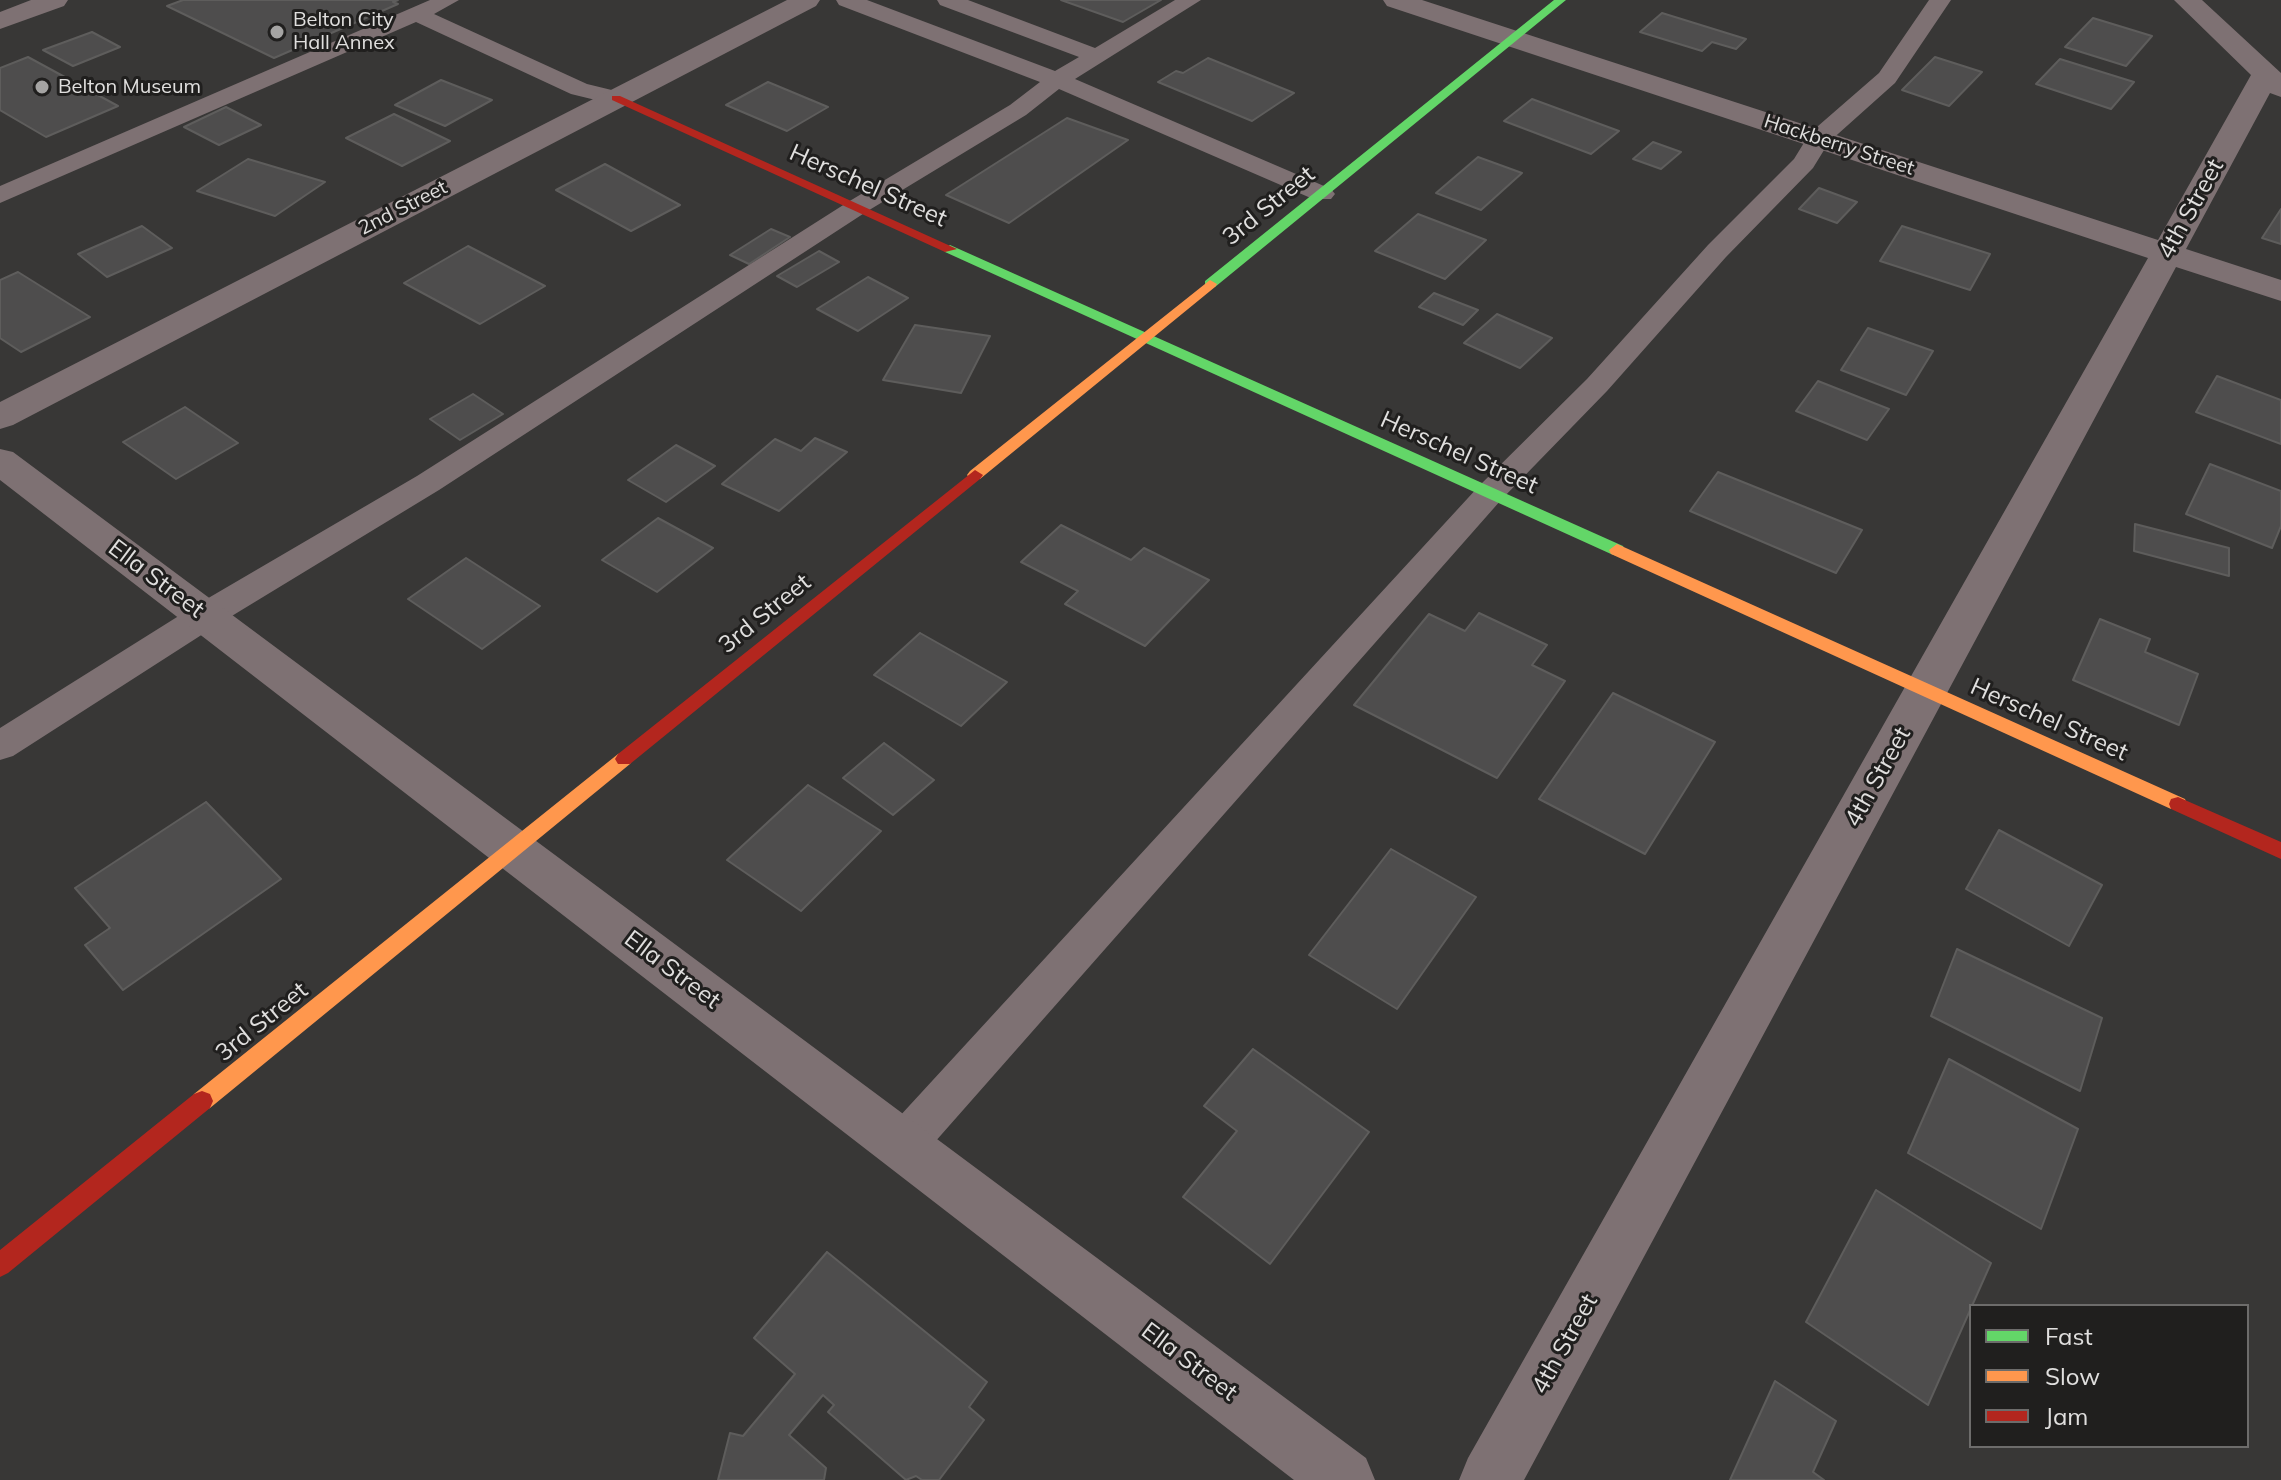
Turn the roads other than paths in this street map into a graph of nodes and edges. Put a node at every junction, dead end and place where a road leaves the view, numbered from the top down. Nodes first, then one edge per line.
1 (55, 0) edge
2 (448, 0) edge
3 (807, 0) edge
4 (847, 0) edge
5 (948, 0) edge
6 (1190, 0) edge
7 (1396, 0) edge
8 (1561, 0) edge
9 (1940, 0) edge
10 (2187, 0) edge
11 (416, 14) junction
12 (0, 21) edge
13 (1514, 38) junction
14 (1097, 56) junction
15 (1057, 80) junction
16 (2274, 81) edge
17 (616, 98) junction
18 (1819, 138) junction
19 (1322, 194) junction
20 (0, 195) edge
21 (857, 207) junction
22 (2166, 254) junction
23 (2281, 291) edge
24 (1145, 337) junction
25 (0, 417) edge
26 (0, 461) edge
27 (1490, 493) junction
28 (205, 616) junction
29 (1926, 691) junction
30 (0, 746) edge
31 (513, 849) junction
32 (2281, 851) edge
33 (903, 1145) junction
34 (0, 1265) edge
35 (1344, 1480) edge
36 (1490, 1480) edge

1 - 12 street
2 - 11 lane
3 - 17 street, 2nd Street
4 - 15 lane
5 - 14 lane
6 - 14 lane
7 - 13 street, Hackberry Street
8 - 13 street, 3rd Street
9 - 18 lane
10 - 16 street
11 - 17 lane
11 - 20 lane
13 - 18 street, Hackberry Street
13 - 19 street, 3rd Street
14 - 15 lane
15 - 19 lane
15 - 21 lane
16 - 22 street, 4th Street
17 - 21 street, Herschel Street
17 - 25 street, 2nd Street
18 - 22 street, Hackberry Street
18 - 27 lane
19 - 24 street, 3rd Street
21 - 24 street, Herschel Street
21 - 28 lane
22 - 23 street, Hackberry Street
22 - 29 street, 4th Street
24 - 27 street, Herschel Street
24 - 31 street, 3rd Street
26 - 28 street, Ella Street
27 - 29 street, Herschel Street
27 - 33 lane
28 - 30 lane
28 - 31 street, Ella Street
29 - 32 street, Herschel Street
29 - 36 street, 4th Street
31 - 33 street, Ella Street
31 - 34 street, 3rd Street
33 - 35 street, Ella Street

